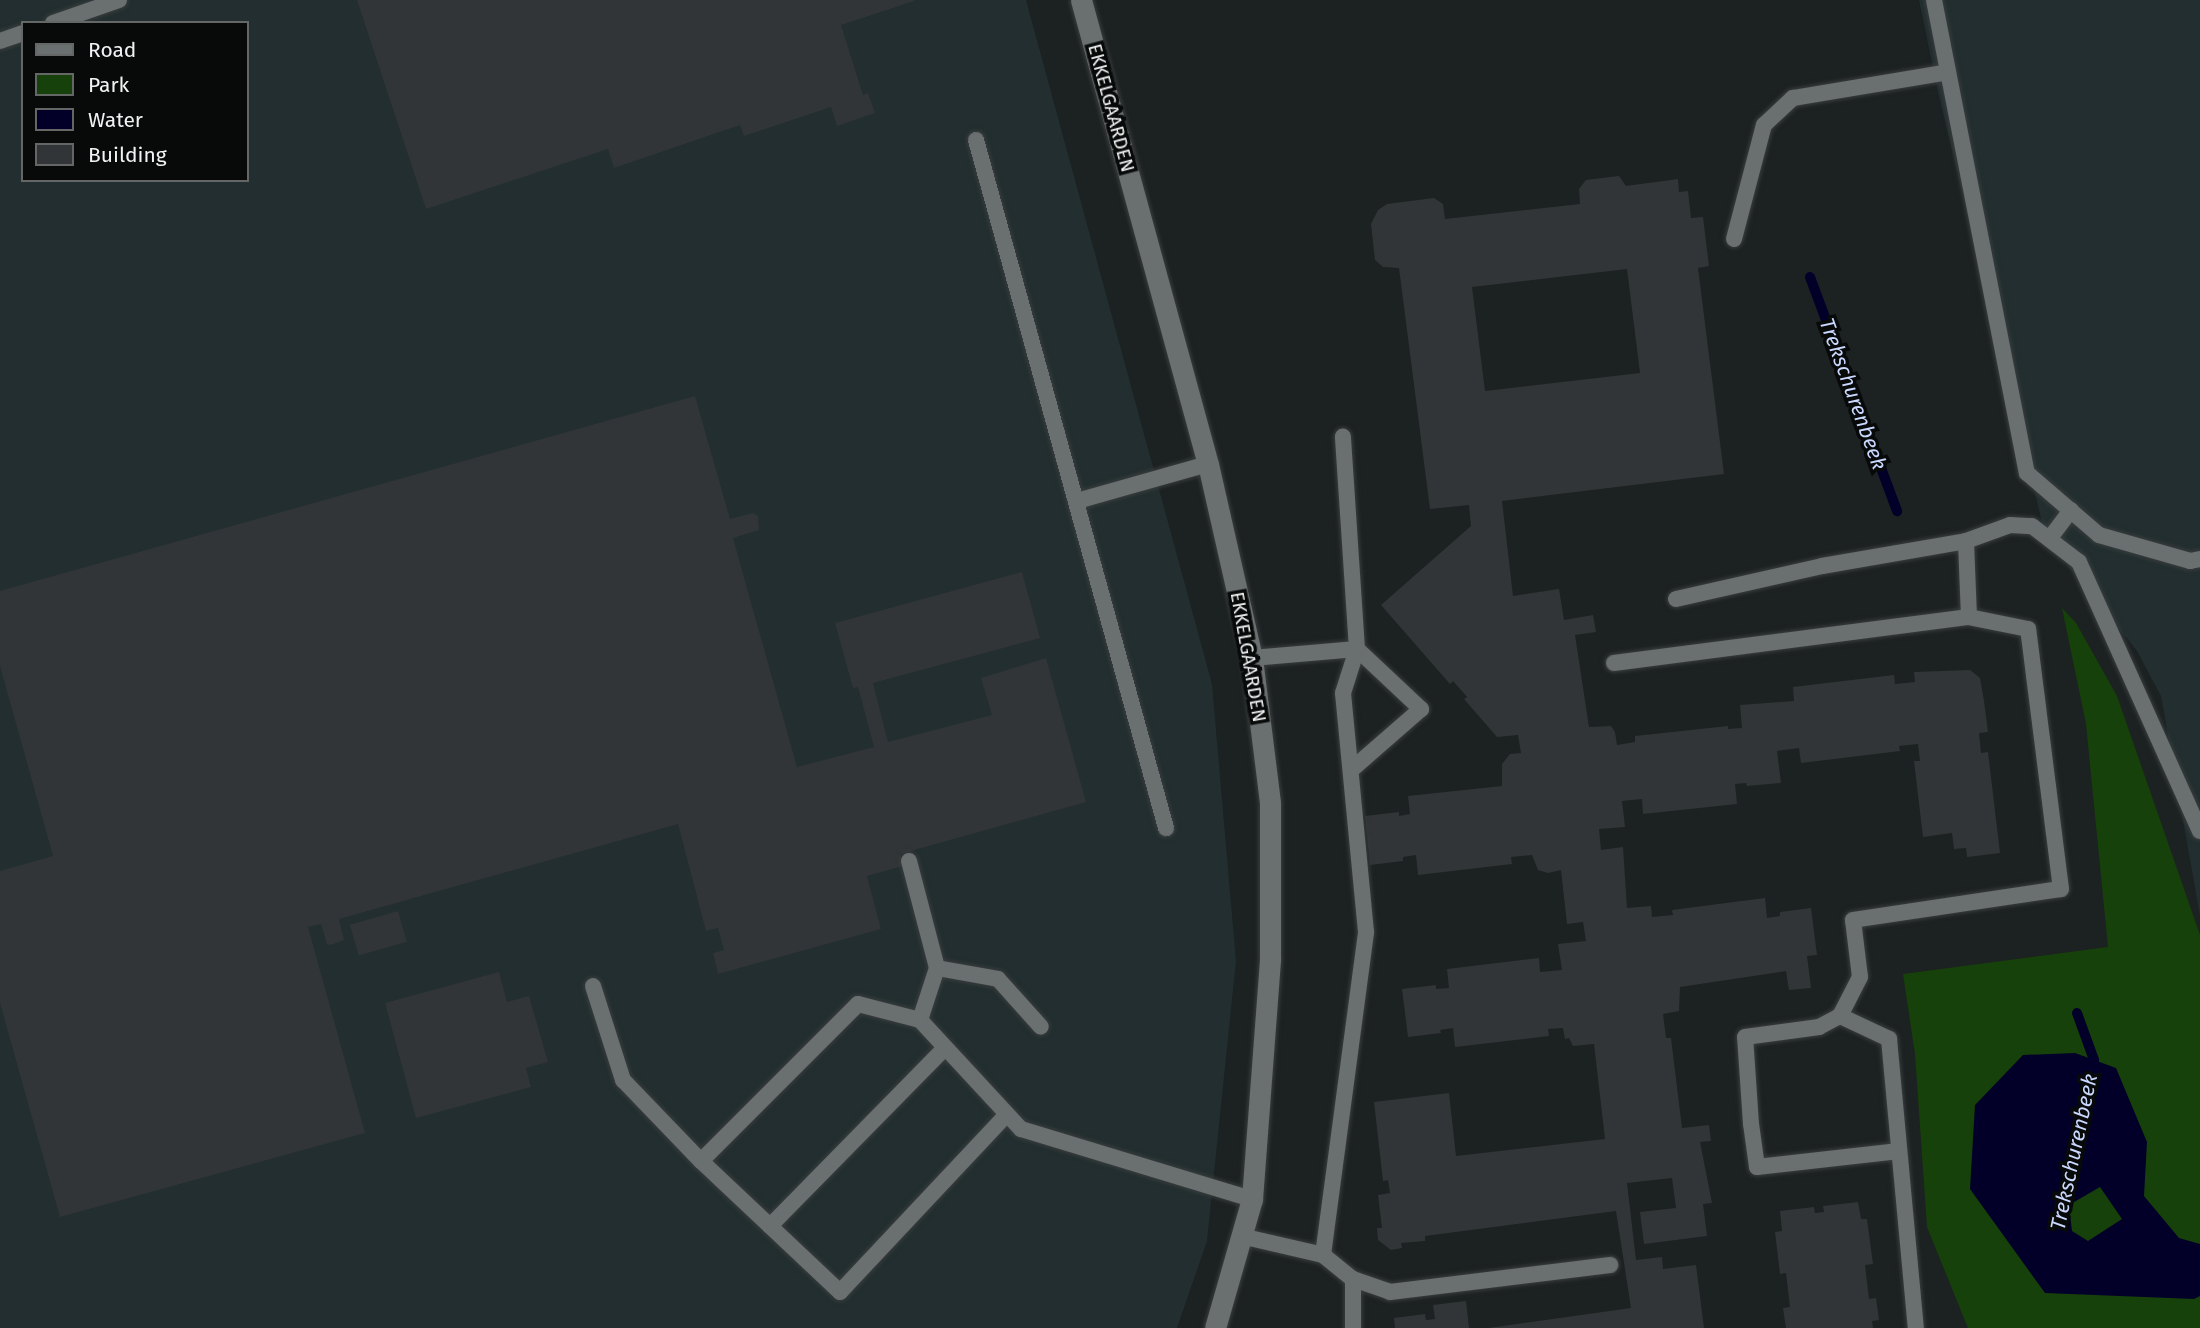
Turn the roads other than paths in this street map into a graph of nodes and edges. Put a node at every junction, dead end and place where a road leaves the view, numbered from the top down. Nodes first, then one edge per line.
1 (119, 0) edge
2 (1081, 0) edge
3 (1934, 0) edge
4 (59, 21) edge
5 (21, 34) edge
6 (0, 41) edge
7 (1948, 72) junction
8 (976, 140) dead end
9 (1734, 239) dead end
10 (1343, 436) dead end
11 (1208, 464) junction
12 (1077, 501) junction
13 (2071, 510) junction
14 (2050, 538) junction
15 (1966, 541) junction
16 (2200, 559) edge
17 (1676, 599) dead end
18 (1969, 617) junction
19 (1357, 649) junction
20 (1252, 658) junction
21 (1614, 663) dead end
22 (1351, 769) junction
23 (1166, 828) dead end
24 (2200, 831) edge
25 (909, 861) dead end
26 (937, 968) junction
27 (593, 986) dead end
28 (1840, 1016) junction
29 (919, 1020) junction
30 (1041, 1027) dead end
31 (945, 1048) junction
32 (1006, 1115) junction
33 (1899, 1151) junction
34 (701, 1161) junction
35 (1252, 1199) junction
36 (770, 1226) junction
37 (1241, 1236) junction
38 (1323, 1255) junction
39 (1610, 1265) dead end
40 (1353, 1279) junction
41 (1215, 1328) edge
42 (1353, 1328) edge
43 (1916, 1328) edge

1 - 4 lane
2 - 11 street, EKKELGAARDEN
3 - 7 lane
5 - 6 lane
7 - 9 lane
7 - 13 lane
8 - 12 lane
10 - 19 lane
11 - 12 lane
11 - 20 street, EKKELGAARDEN
12 - 23 lane
13 - 14 lane
13 - 16 lane
14 - 15 lane
14 - 24 lane
15 - 17 lane
15 - 18 lane
18 - 21 lane
18 - 28 lane
19 - 20 lane
19 - 22 lane
19 - 22 lane
20 - 35 street, EKKELGAARDEN
22 - 38 lane
25 - 26 lane
26 - 29 lane
26 - 30 lane
27 - 34 lane
28 - 33 lane
28 - 33 lane
29 - 31 lane
29 - 34 lane
31 - 32 lane
31 - 36 lane
32 - 35 lane
32 - 36 lane
33 - 43 lane
34 - 36 lane
35 - 37 street, EKKELGAARDEN
37 - 38 lane
37 - 41 street, EKKELGAARDEN
38 - 40 lane
39 - 40 lane
40 - 42 lane

